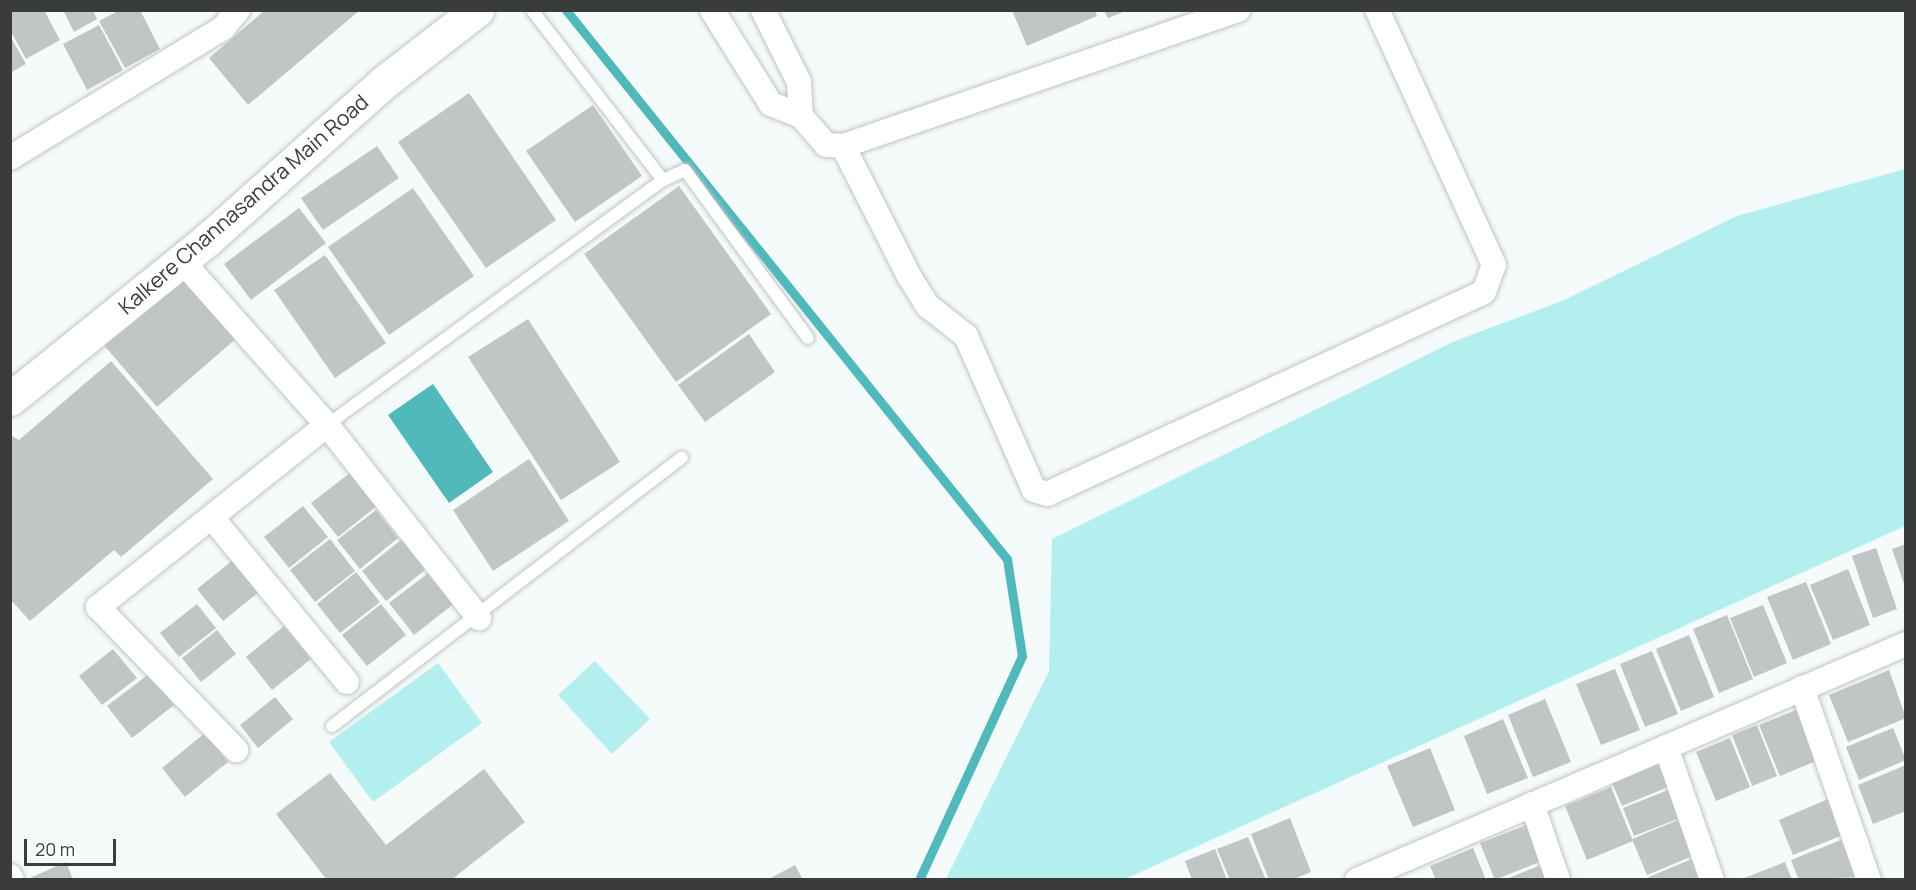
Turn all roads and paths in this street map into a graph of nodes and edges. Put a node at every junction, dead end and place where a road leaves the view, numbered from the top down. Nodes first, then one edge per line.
1 (238, 10) edge
2 (477, 10) edge
3 (532, 10) edge
4 (712, 10) edge
5 (763, 10) edge
6 (1238, 10) edge
7 (1377, 10) edge
8 (801, 116) junction
9 (843, 146) junction
10 (10, 158) edge
11 (663, 180) junction
12 (182, 260) junction
13 (808, 338) dead end
14 (10, 399) edge
15 (327, 425) junction
16 (682, 457) dead end
17 (213, 519) junction
18 (479, 618) junction
19 (1905, 644) edge
20 (347, 682) dead end
21 (1803, 688) junction
22 (332, 726) dead end
23 (1666, 747) junction
24 (236, 750) dead end
25 (1532, 804) junction
26 (1403, 870) edge
27 (1357, 879) edge
28 (1558, 879) edge
29 (1712, 879) edge
30 (1869, 879) edge

1 - 10 street
2 - 12 main road, Kalkere Channasandra Main Road
3 - 11 lane
4 - 8 street
5 - 8 street
6 - 9 street
7 - 9 street
8 - 9 street
11 - 13 lane
11 - 15 lane
12 - 14 main road, Kalkere Channasandra Main Road
12 - 15 street
15 - 17 street
15 - 18 street
16 - 18 lane
17 - 20 street
17 - 24 street
18 - 22 lane
19 - 21 street
21 - 23 street
21 - 30 street
23 - 25 street
23 - 29 street
25 - 26 street
25 - 28 street
26 - 27 street

